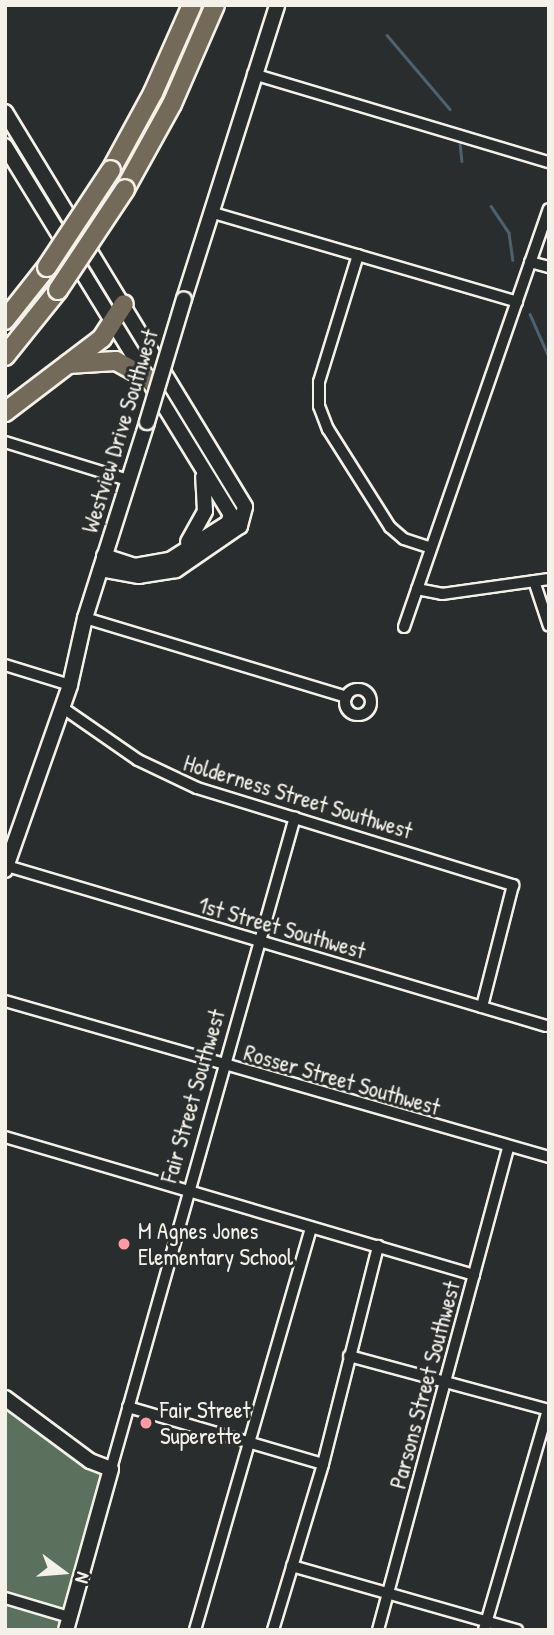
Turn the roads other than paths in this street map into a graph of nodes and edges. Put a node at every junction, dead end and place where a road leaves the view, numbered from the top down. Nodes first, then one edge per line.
1 (192, 5) edge
2 (215, 5) edge
3 (277, 5) edge
4 (253, 74) junction
5 (5, 112) edge
6 (5, 146) edge
7 (549, 162) edge
8 (549, 209) edge
9 (210, 212) junction
10 (358, 255) junction
11 (530, 262) junction
12 (549, 267) edge
13 (517, 302) junction
14 (124, 304) junction
15 (5, 320) edge
16 (114, 324) junction
17 (5, 356) edge
18 (68, 364) junction
19 (149, 379) junction
20 (5, 412) edge
21 (5, 442) edge
22 (201, 465) junction
23 (128, 480) junction
24 (238, 515) junction
25 (431, 548) junction
26 (179, 554) junction
27 (102, 562) junction
28 (549, 579) edge
29 (534, 581) junction
30 (417, 589) junction
31 (85, 618) junction
32 (549, 626) edge
33 (404, 627) dead end
34 (5, 665) edge
35 (70, 685) junction
36 (346, 697) dead end
37 (63, 708) junction
38 (295, 817) junction
39 (6, 868) edge
40 (260, 942) junction
41 (5, 1001) edge
42 (482, 1007) junction
43 (546, 1026) dead end
44 (225, 1065) junction
45 (5, 1137) edge
46 (508, 1149) junction
47 (549, 1157) edge
48 (190, 1192) junction
49 (311, 1227) junction
50 (378, 1246) junction
51 (474, 1275) junction
52 (349, 1356) junction
53 (448, 1383) junction
54 (5, 1398) edge
55 (128, 1407) junction
56 (548, 1410) edge
57 (249, 1442) junction
58 (323, 1464) junction
59 (111, 1469) junction
60 (292, 1566) junction
61 (389, 1593) junction
62 (5, 1598) edge
63 (68, 1623) edge
64 (485, 1625) edge
65 (195, 1630) edge
66 (273, 1630) edge
67 (378, 1630) edge
68 (517, 1630) edge

1 - 15 highway, bridge
2 - 17 highway, bridge
3 - 4 street, Westview Drive Southwest
4 - 7 street
4 - 9 street, Westview Drive Southwest
5 - 14 street
6 - 16 street
8 - 11 street
9 - 10 street
9 - 23 street, Westview Drive Southwest, bridge
10 - 13 street
10 - 25 street
11 - 12 street
11 - 13 street
13 - 25 street
14 - 16 highway
14 - 24 street
16 - 18 highway
16 - 19 street
18 - 19 highway
18 - 20 highway
19 - 22 street
21 - 23 street
22 - 24 street
22 - 26 street
23 - 27 street, Westview Drive Southwest
24 - 26 street
24 - 27 street
25 - 30 street
26 - 27 street
27 - 31 street, Westview Drive Southwest
28 - 29 street
29 - 30 street
29 - 32 street
30 - 33 street
31 - 35 street, Westview Drive Southwest
31 - 36 street
34 - 35 street
35 - 37 street, Westview Drive Southwest
37 - 38 street, Holderness Street Southwest
37 - 39 street, Westview Drive Southwest
38 - 40 street, Fair Street Southwest
38 - 42 street, Holderness Street Southwest
39 - 40 street, 1st Street Southwest
40 - 42 street, 1st Street Southwest
40 - 44 street, Fair Street Southwest
41 - 44 street, Rosser Street Southwest
42 - 43 street, 1st Street Southwest
44 - 46 street, Rosser Street Southwest
44 - 48 street, Fair Street Southwest
45 - 48 street
46 - 47 street, Rosser Street Southwest
46 - 51 street, Parsons Street Southwest
48 - 49 street
48 - 55 street, Fair Street Southwest
49 - 50 street
49 - 57 street
50 - 51 street
50 - 52 street
51 - 53 street, Parsons Street Southwest
52 - 53 street
52 - 58 street
53 - 56 street
53 - 61 street, Parsons Street Southwest
54 - 59 street
55 - 57 street
55 - 59 street, Fair Street Southwest
56 - 64 street
57 - 58 street
57 - 65 street
58 - 60 street
59 - 63 street, Fair Street Southwest
60 - 61 street
60 - 66 street
61 - 64 street
61 - 67 street, Parsons Street Southwest
62 - 63 street
64 - 68 street

